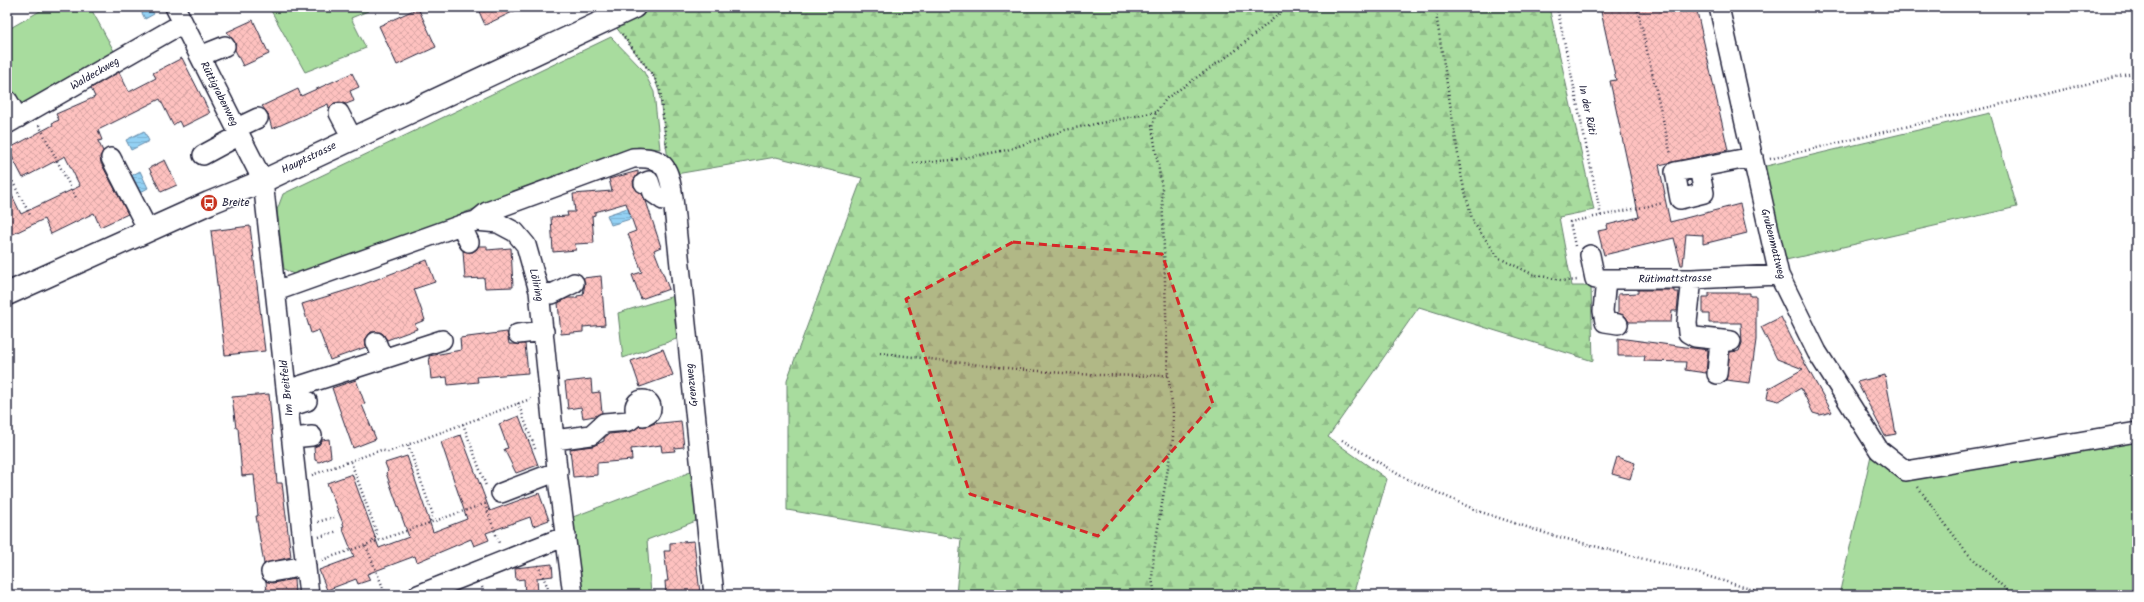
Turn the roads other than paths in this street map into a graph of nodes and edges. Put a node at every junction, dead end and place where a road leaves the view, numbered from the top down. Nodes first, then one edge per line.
1 (634, 7) edge
2 (1719, 7) edge
3 (182, 13) edge
4 (225, 46) dead end
5 (200, 56) junction
6 (8, 101) dead end
7 (339, 113) dead end
8 (19, 117) edge
9 (258, 118) dead end
10 (239, 132) junction
11 (352, 138) junction
12 (203, 155) dead end
13 (111, 158) dead end
14 (1753, 160) junction
15 (1699, 168) junction
16 (263, 181) junction
17 (644, 183) dead end
18 (147, 203) dead end
19 (670, 210) junction
20 (153, 227) junction
21 (469, 229) junction
22 (1590, 255) road end
23 (1779, 276) junction
24 (1600, 279) junction
25 (1692, 279) junction
26 (574, 283) dead end
27 (539, 290) junction
28 (276, 291) junction
29 (7, 294) edge
30 (1618, 324) dead end
31 (544, 331) junction
32 (518, 334) dead end
33 (442, 340) dead end
34 (1717, 374) dead end
35 (288, 399) junction
36 (307, 401) dead end
37 (638, 414) dead end
38 (2137, 432) edge
39 (312, 436) dead end
40 (292, 438) junction
41 (555, 440) junction
42 (552, 473) junction
43 (490, 497) road end
44 (566, 536) junction
45 (306, 566) junction
46 (271, 572) dead end
47 (309, 595) edge
48 (418, 595) edge
49 (573, 595) edge
50 (714, 595) edge

1 - 11 main road, Hauptstrasse
2 - 14 street, Grubenmattweg
3 - 5 street, Rüttigrabenweg
3 - 8 street, Waldeckweg
4 - 5 street
5 - 10 street, Rüttigrabenweg
6 - 8 street
7 - 11 street
9 - 10 street
10 - 12 street
10 - 16 street, Rüttigrabenweg
11 - 16 main road, Hauptstrasse
13 - 20 street
14 - 15 street
14 - 23 street, Grubenmattweg
15 - 15 street
16 - 20 main road, Hauptstrasse
16 - 28 street, Im Breitfeld
17 - 19 street
18 - 20 street
19 - 21 street, Grenzweg
19 - 50 street, Grenzweg
20 - 29 main road, Hauptstrasse
21 - 27 street, Löliring
21 - 28 street, Löliring
22 - 24 street
23 - 25 street, Rütimattstrasse
23 - 38 street, Grubenmattweg
24 - 25 street, Rütimattstrasse
24 - 30 street
25 - 34 street
26 - 27 street
27 - 31 street, Löliring
28 - 35 street, Im Breitfeld
31 - 32 street
31 - 41 street, Löliring
33 - 35 street
35 - 36 street
35 - 40 street, Im Breitfeld
37 - 41 street
39 - 40 street
40 - 45 street, Im Breitfeld
41 - 42 street, Löliring
42 - 43 street
42 - 44 street, Löliring
44 - 48 street
44 - 49 street, Löliring
45 - 46 street
45 - 47 street, Im Breitfeld

